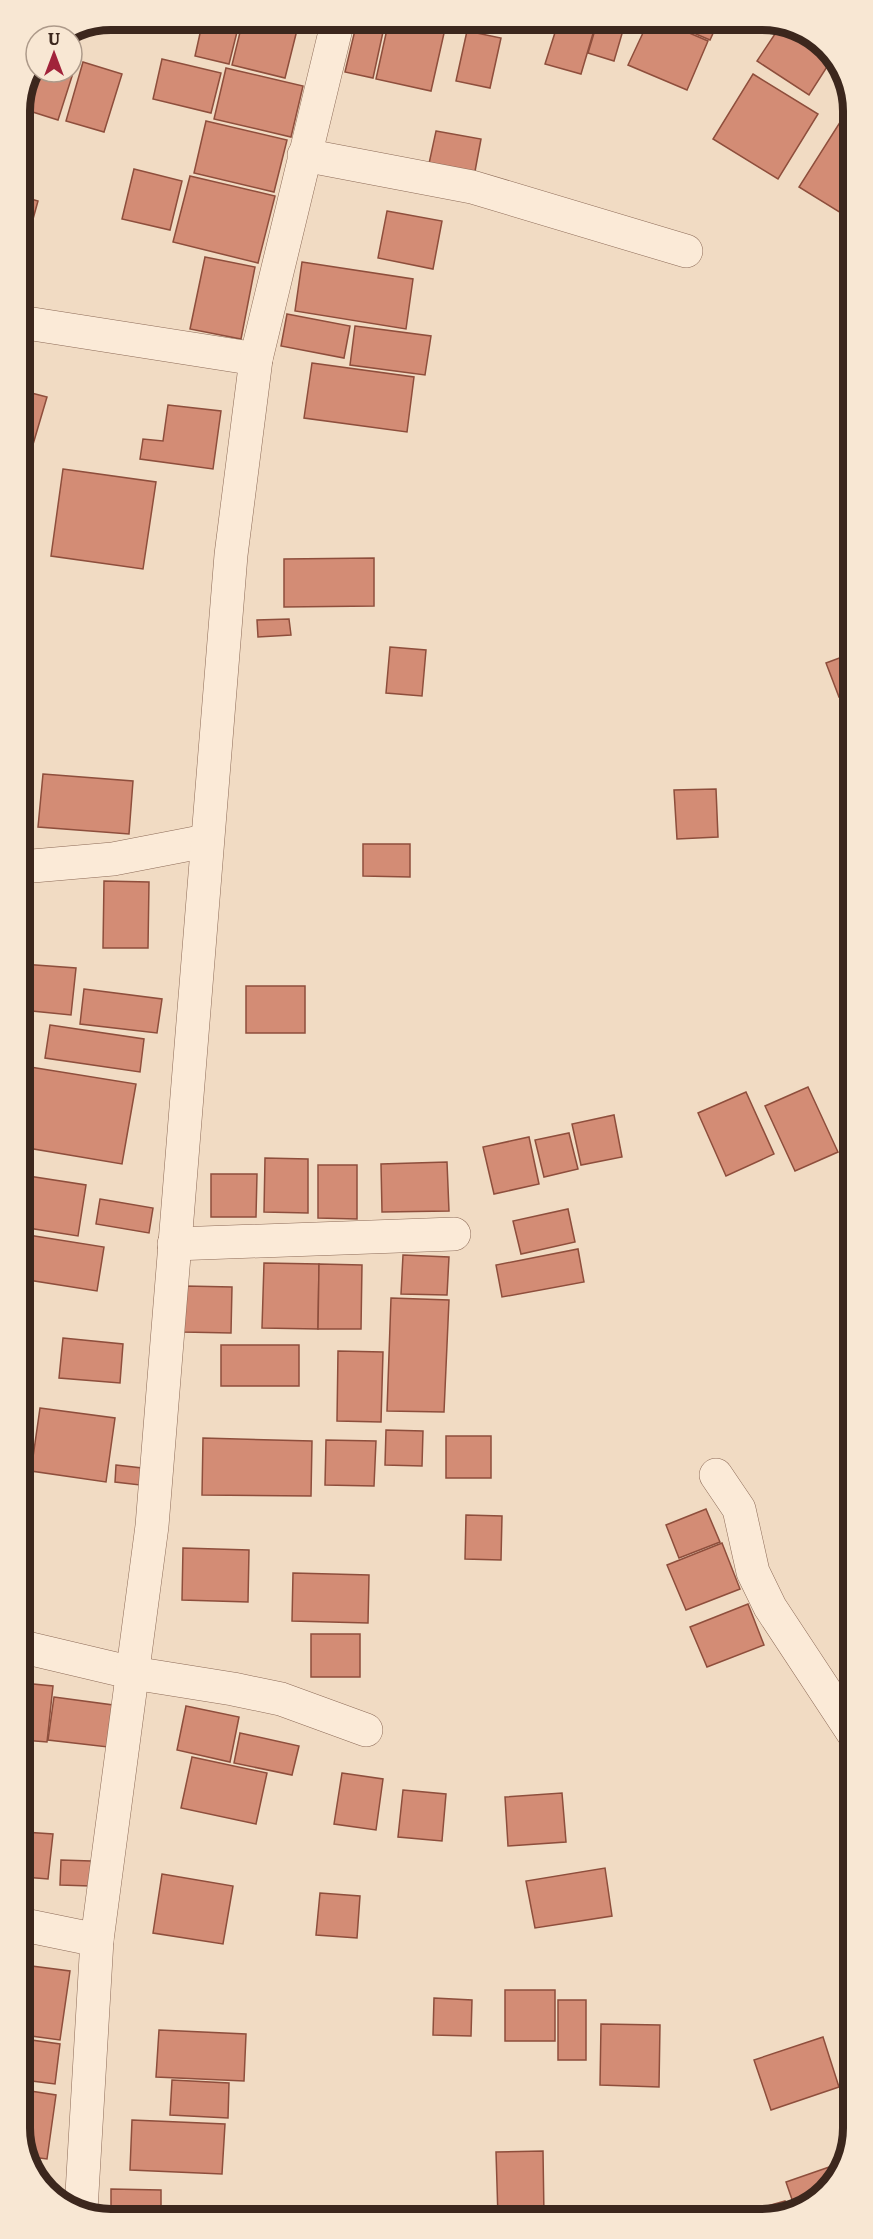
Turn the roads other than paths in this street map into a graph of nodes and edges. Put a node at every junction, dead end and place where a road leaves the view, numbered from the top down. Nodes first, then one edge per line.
1 (335, 30) edge
2 (304, 155) junction
3 (686, 251) dead end
4 (30, 324) edge
5 (256, 359) junction
6 (206, 842) junction
7 (30, 866) edge
8 (454, 1234) dead end
9 (174, 1244) junction
10 (716, 1475) dead end
11 (30, 1649) edge
12 (133, 1673) junction
13 (843, 1718) edge
14 (366, 1730) dead end
15 (30, 1926) edge
16 (97, 1940) junction
17 (74, 2199) edge

1 - 2 street
2 - 3 street
2 - 5 street
4 - 5 street
5 - 6 street
6 - 7 street
6 - 9 street
8 - 9 street
9 - 12 street
10 - 13 street
11 - 12 street
12 - 14 street
12 - 16 street
15 - 16 street
16 - 17 street

